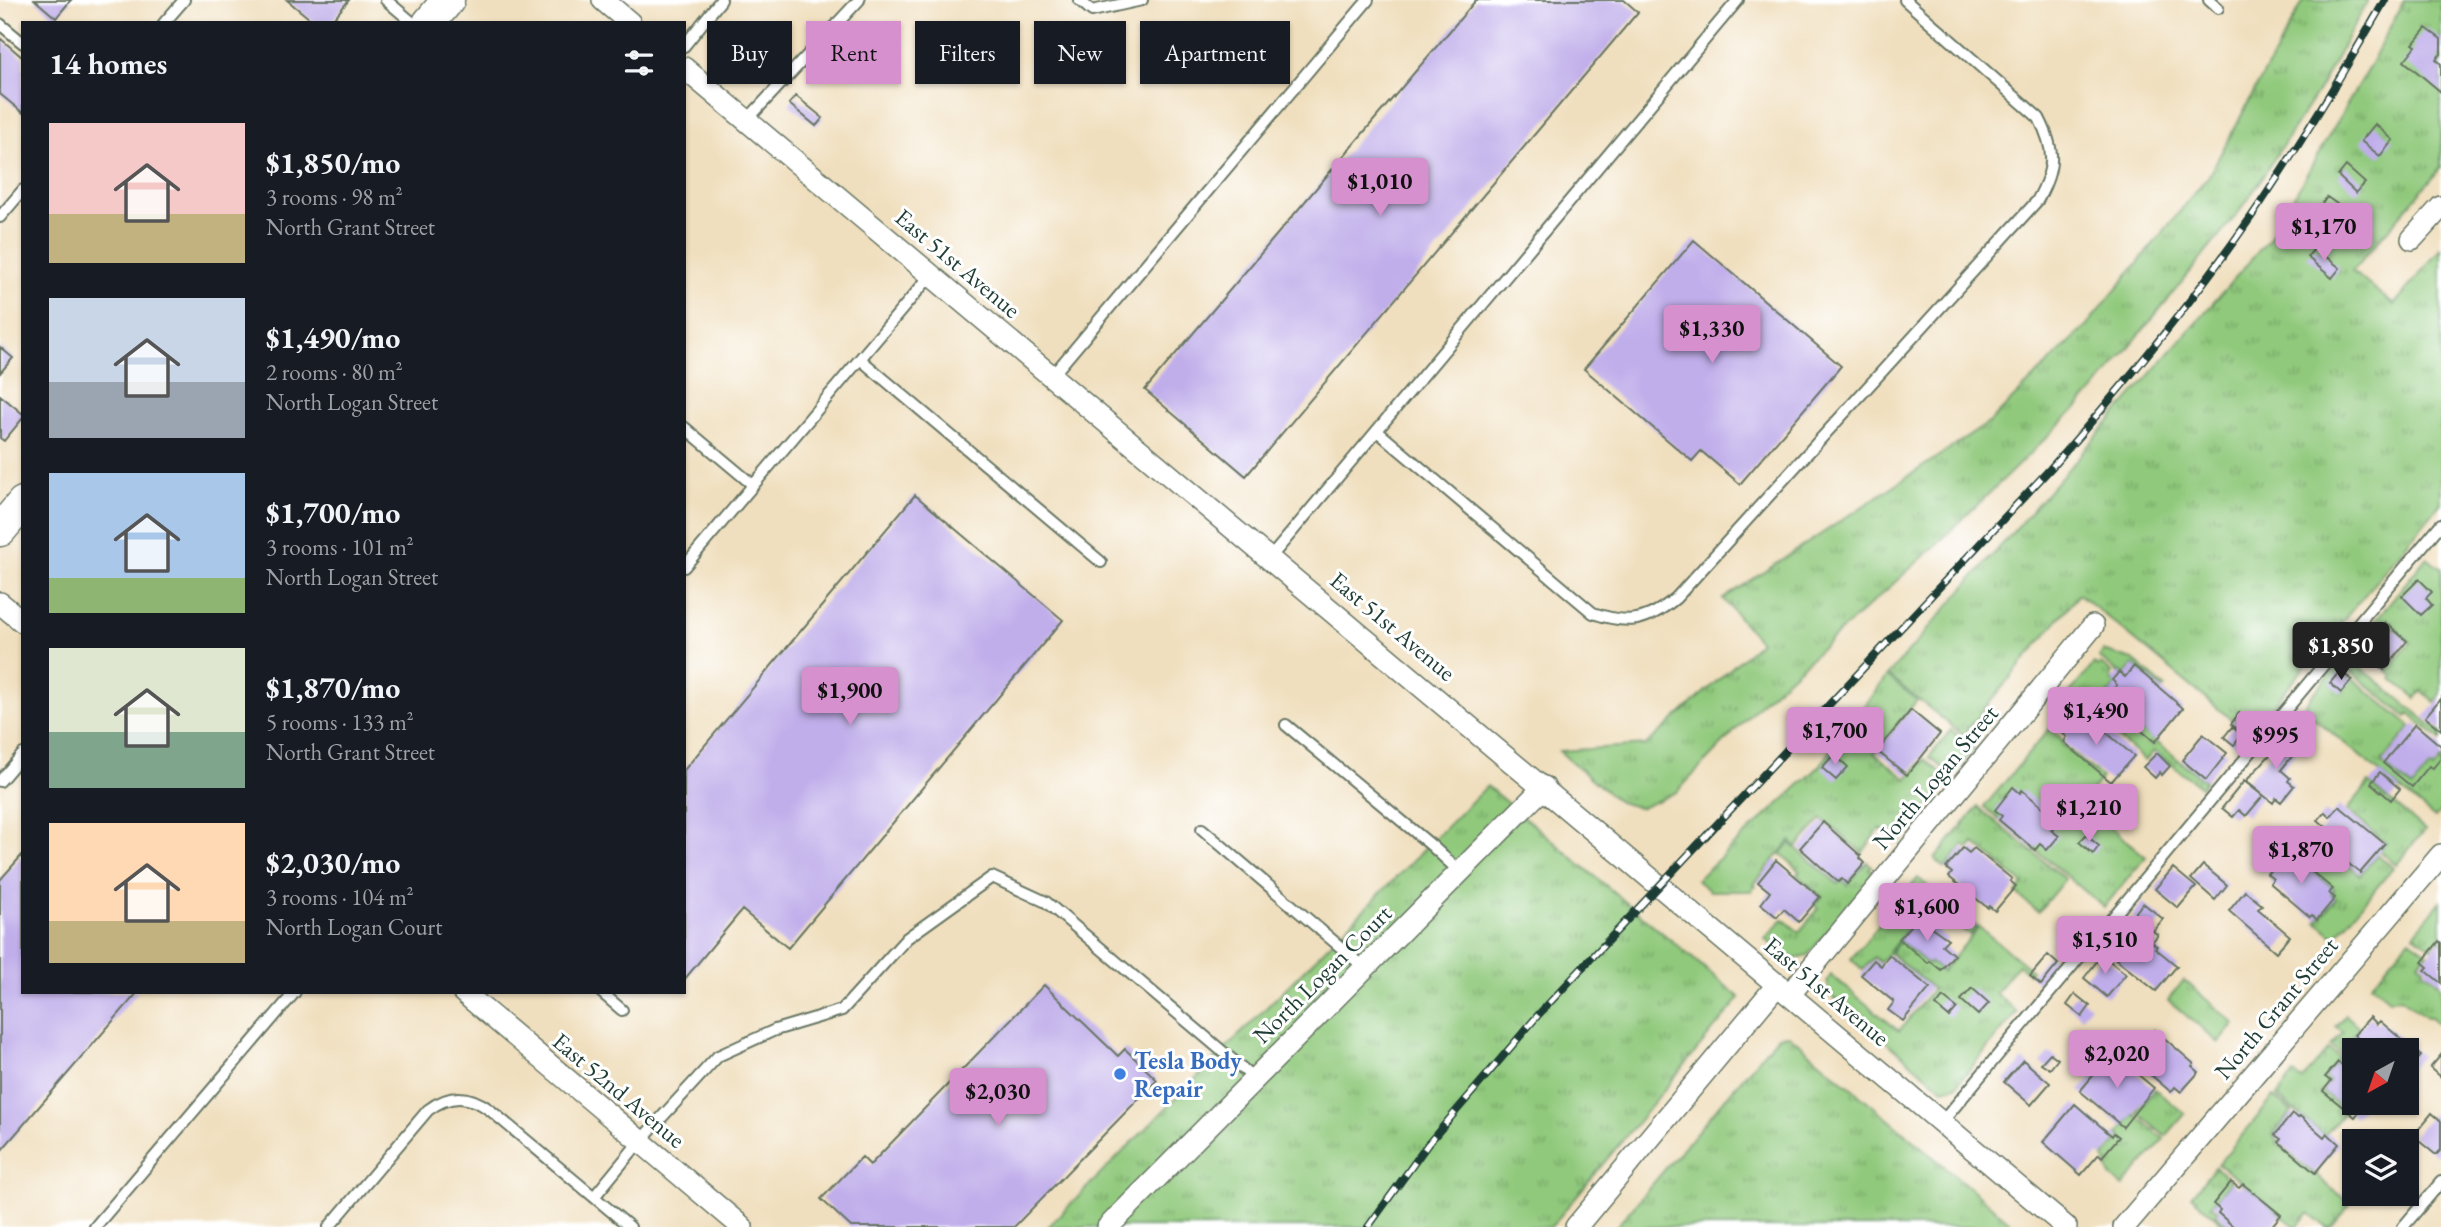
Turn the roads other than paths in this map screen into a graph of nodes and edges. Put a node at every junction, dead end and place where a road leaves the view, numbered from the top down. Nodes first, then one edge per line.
1 (184, 0) edge
2 (386, 0) edge
3 (448, 0) edge
4 (603, 0) edge
5 (721, 0) edge
6 (859, 0) edge
7 (1079, 0) edge
8 (1142, 0) edge
9 (1368, 0) edge
10 (1738, 0) edge
11 (1905, 0) edge
12 (166, 21) edge
13 (411, 21) edge
14 (431, 21) edge
15 (628, 21) edge
16 (0, 24) edge
17 (21, 41) edge
18 (686, 44) edge
19 (686, 70) edge
20 (747, 120) junction
21 (21, 192) edge
22 (2441, 206) edge
23 (0, 217) edge
24 (2413, 239) dead end
25 (931, 275) junction
26 (860, 359) junction
27 (1052, 376) junction
28 (686, 429) edge
29 (1377, 431) junction
30 (754, 485) junction
31 (21, 505) edge
32 (2441, 524) edge
33 (0, 530) edge
34 (1270, 558) junction
35 (1101, 562) dead end
36 (686, 565) edge
37 (0, 603) edge
38 (21, 620) edge
39 (2093, 626) dead end
40 (1286, 725) dead end
41 (21, 756) edge
42 (0, 781) edge
43 (1544, 787) junction
44 (1202, 829) dead end
45 (2441, 855) edge
46 (1460, 872) junction
47 (1364, 968) junction
48 (1784, 989) junction
49 (293, 994) edge
50 (465, 994) edge
51 (603, 994) edge
52 (622, 1010) dead end
53 (1255, 1079) junction
54 (1941, 1122) junction
55 (640, 1141) junction
56 (2441, 1182) edge
57 (594, 1197) junction
58 (95, 1227) edge
59 (330, 1227) edge
60 (629, 1227) edge
61 (741, 1227) edge
62 (1108, 1227) edge
63 (1576, 1227) edge
64 (2066, 1227) edge
65 (2124, 1227) edge
66 (2403, 1227) edge

1 - 12 lane
2 - 13 lane
3 - 14 main road
4 - 15 street
5 - 18 lane
6 - 20 lane
7 - 8 lane
9 - 27 lane
10 - 29 lane
11 - 29 lane
16 - 17 lane
19 - 20 street, East 51st Avenue
20 - 25 street, East 51st Avenue
21 - 23 lane
22 - 24 street
25 - 26 lane
25 - 27 street, East 51st Avenue
26 - 30 lane
26 - 35 lane
27 - 34 street, East 51st Avenue
28 - 30 lane
29 - 34 lane
30 - 36 lane
31 - 33 main road
32 - 54 lane
34 - 43 street, East 51st Avenue
37 - 38 street
39 - 48 street, North Logan Street
40 - 46 lane
41 - 42 lane
43 - 46 street, North Logan Court
43 - 48 street, East 51st Avenue
44 - 47 lane
45 - 65 street, North Grant Street
46 - 47 street, North Logan Court
47 - 53 street, North Logan Court
48 - 54 street, East 51st Avenue
48 - 63 street, North Logan Street
49 - 58 lane
50 - 55 street, East 52nd Avenue
51 - 52 lane
53 - 55 lane
53 - 62 street, North Logan Court
54 - 64 street, East 51st Avenue
55 - 57 lane
55 - 61 street, East 52nd Avenue
56 - 66 lane
57 - 59 lane
57 - 60 lane

